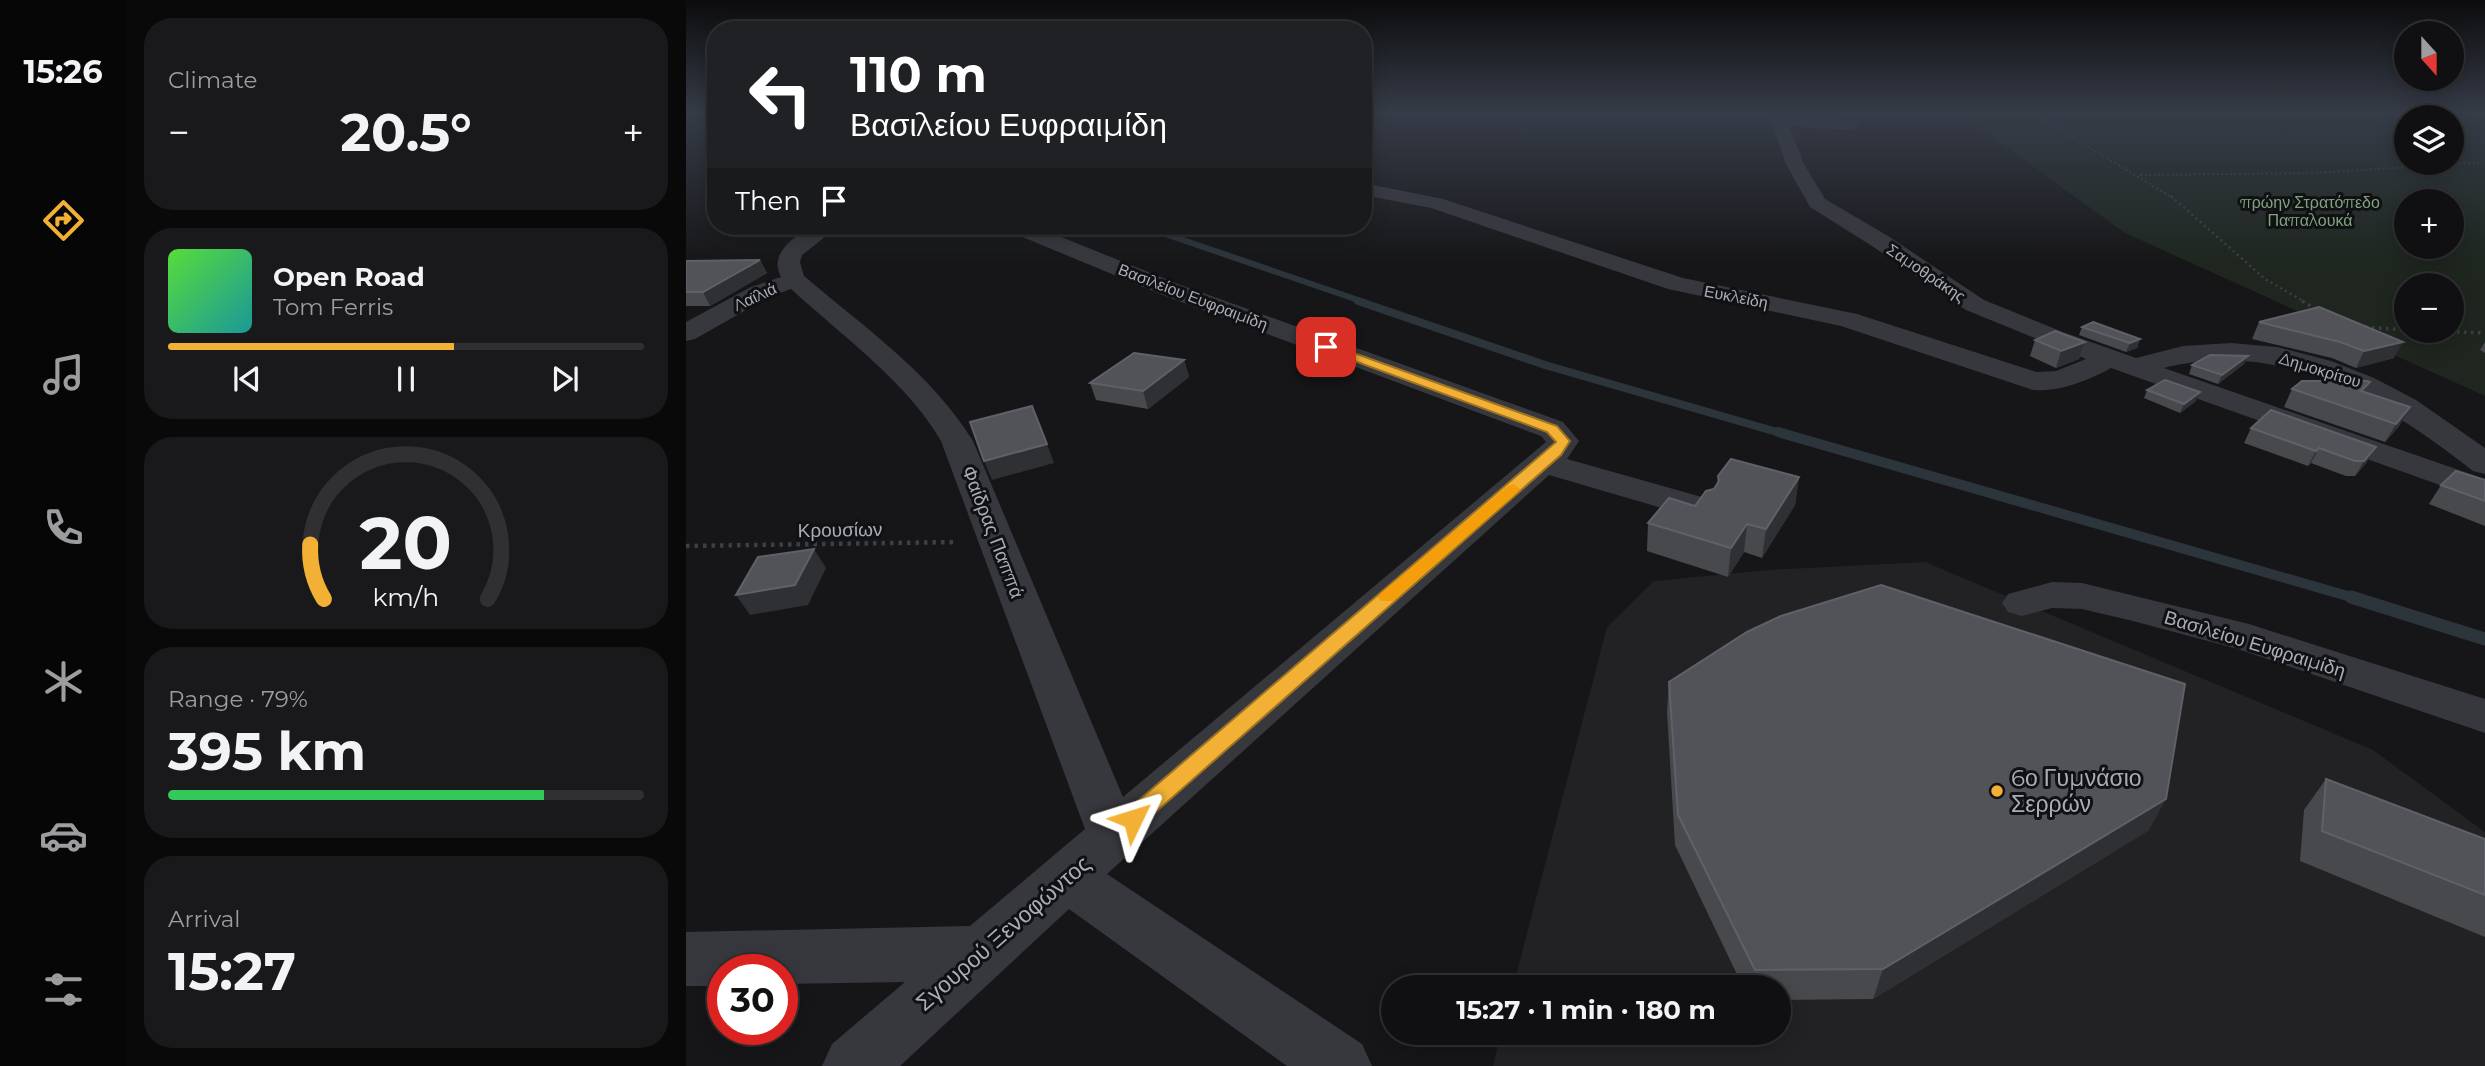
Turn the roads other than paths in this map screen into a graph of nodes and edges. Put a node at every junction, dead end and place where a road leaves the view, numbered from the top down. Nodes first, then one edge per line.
1 (1795, 164) edge
2 (1372, 191) edge
3 (816, 235) edge
4 (1037, 235) edge
5 (795, 280) junction
6 (686, 333) edge
7 (2120, 363) junction
8 (1553, 452) junction
9 (2485, 464) edge
10 (2485, 491) edge
11 (1696, 507) edge
12 (2022, 603) dead end
13 (2485, 716) edge
14 (1113, 836) junction
15 (1068, 878) junction
16 (982, 953) junction
17 (686, 959) edge
18 (854, 1066) edge
19 (1340, 1066) edge

1 - 7 street, Σαμοθράκης
2 - 7 street, Ευκλείδη
3 - 5 street, Λαϊλιά
4 - 8 street, Βασιλείου Ευφραιμίδη
5 - 6 street, Λαϊλιά
5 - 14 street, Φαίδρας Παππά
7 - 9 street, Δημοκρίτου
7 - 10 street
8 - 11 street, Βασιλείου Ευφραιμίδη
8 - 14 street, Σγουρού Ξενοφώντος
12 - 13 street, Βασιλείου Ευφραιμίδη
14 - 15 street, Σγουρού Ξενοφώντος
15 - 16 street, Σγουρού Ξενοφώντος
15 - 19 street
16 - 17 street
16 - 18 street, Σγουρού Ξενοφώντος

